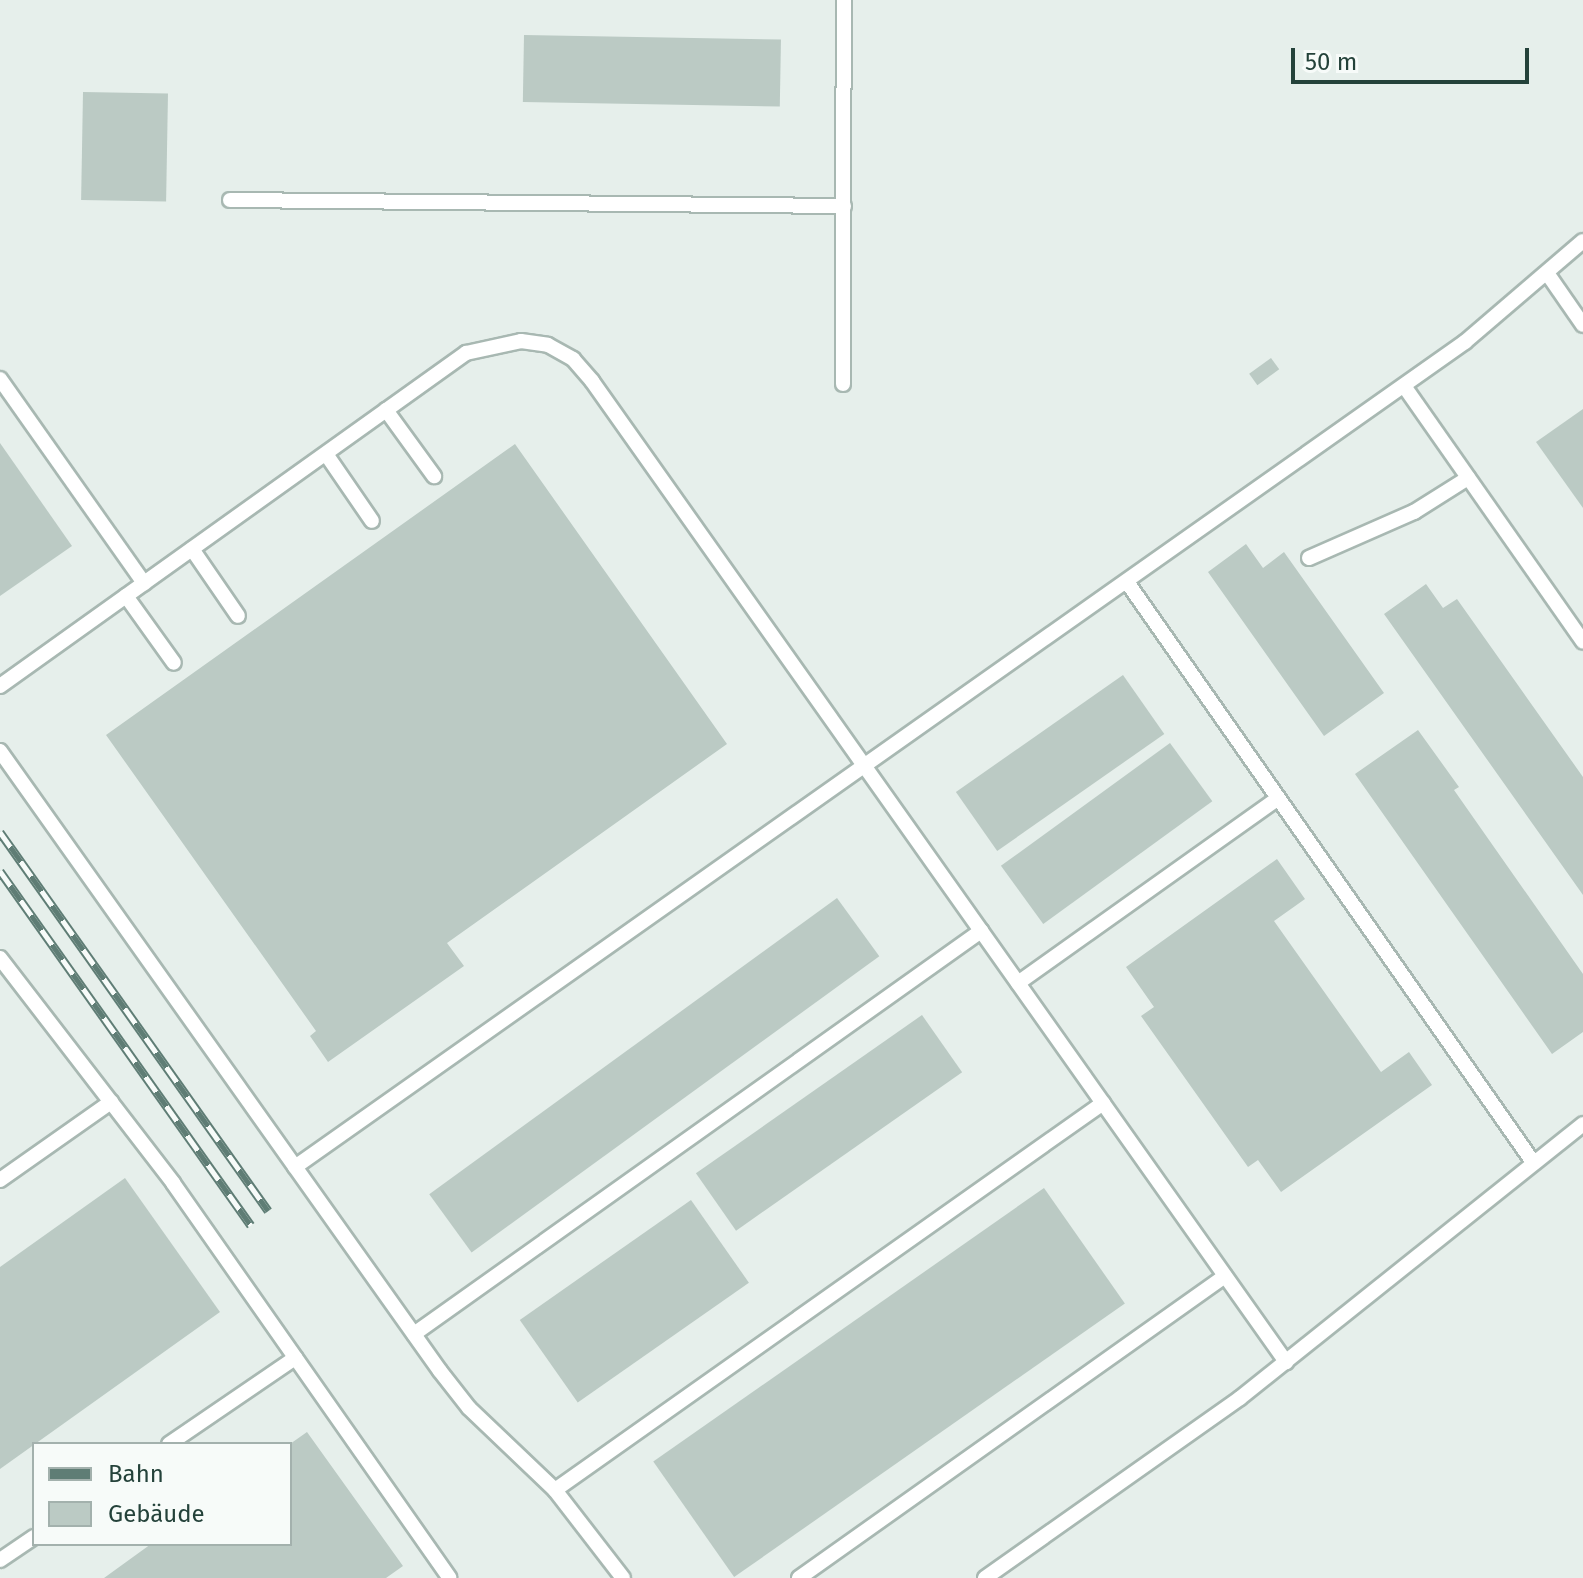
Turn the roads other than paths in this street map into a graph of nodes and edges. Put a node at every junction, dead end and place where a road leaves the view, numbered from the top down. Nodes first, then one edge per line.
1 (844, 0) edge
2 (230, 200) dead end
3 (844, 206) junction
4 (1583, 241) edge
5 (1547, 273) junction
6 (1583, 325) edge
7 (0, 379) edge
8 (843, 384) dead end
9 (1404, 386) junction
10 (386, 410) junction
11 (326, 454) junction
12 (434, 476) dead end
13 (1468, 478) junction
14 (372, 521) dead end
15 (192, 549) junction
16 (1309, 558) dead end
17 (1127, 582) junction
18 (144, 583) junction
19 (126, 596) junction
20 (238, 616) dead end
21 (1583, 642) edge
22 (174, 663) dead end
23 (0, 686) edge
24 (0, 751) edge
25 (865, 767) junction
26 (1278, 798) junction
27 (981, 931) junction
28 (0, 958) edge
29 (1018, 983) junction
30 (111, 1102) junction
31 (1103, 1103) junction
32 (1583, 1124) edge
33 (1533, 1162) junction
34 (295, 1167) junction
35 (0, 1180) edge
36 (1225, 1276) junction
37 (414, 1334) junction
38 (295, 1358) junction
39 (1286, 1362) junction
40 (172, 1442) edge
41 (555, 1490) junction
42 (32, 1538) edge
43 (0, 1560) edge
44 (450, 1578) edge
45 (623, 1578) edge
46 (799, 1578) edge
47 (985, 1578) edge

1 - 3 lane
2 - 3 lane
3 - 8 lane
4 - 5 lane
5 - 6 lane
5 - 9 lane
7 - 18 lane
9 - 13 lane
9 - 17 lane
10 - 11 lane
10 - 12 lane
10 - 25 lane
11 - 14 lane
11 - 15 lane
13 - 16 lane
13 - 21 lane
15 - 18 lane
15 - 20 lane
17 - 25 lane
17 - 26 lane
18 - 19 lane
19 - 22 lane
19 - 23 lane
24 - 34 lane
25 - 27 lane
25 - 34 lane
26 - 29 lane
26 - 33 lane
27 - 29 lane
27 - 37 lane
28 - 30 lane
29 - 31 lane
30 - 35 lane
30 - 38 lane
31 - 36 lane
31 - 41 lane
32 - 33 lane
33 - 39 lane
34 - 37 lane
36 - 39 lane
36 - 46 lane
37 - 41 lane
38 - 40 lane
38 - 44 lane
39 - 47 lane
41 - 45 lane
42 - 43 lane

